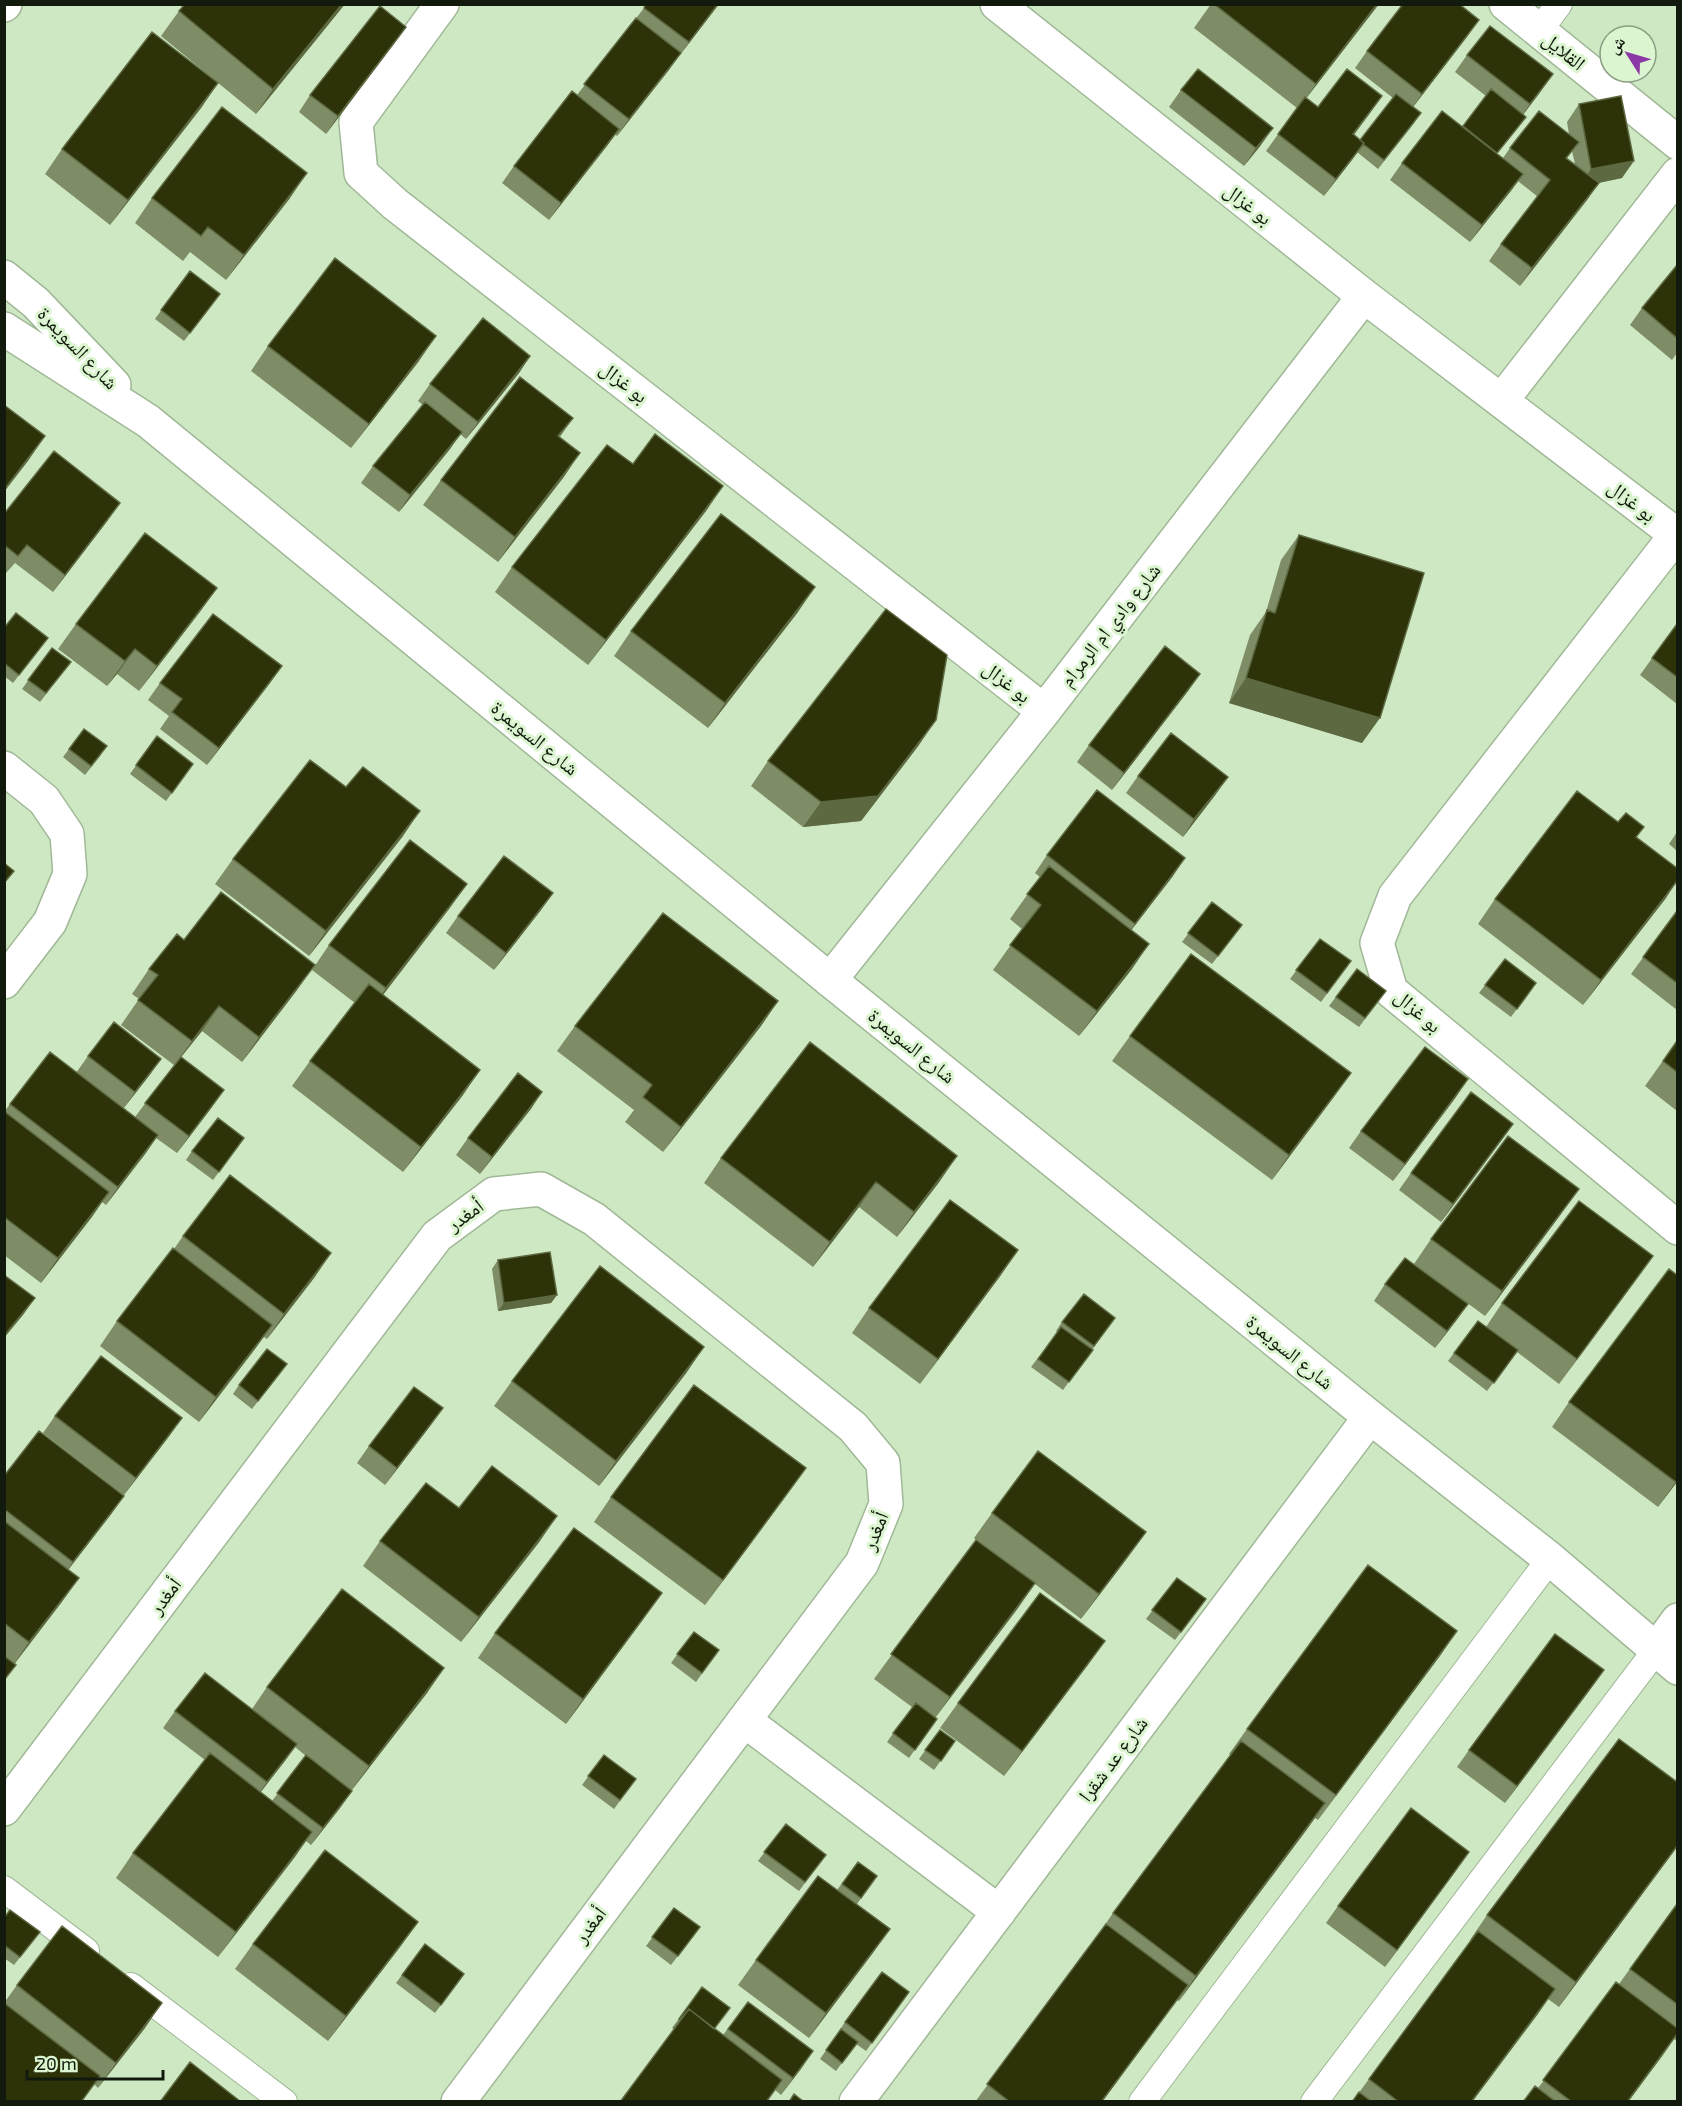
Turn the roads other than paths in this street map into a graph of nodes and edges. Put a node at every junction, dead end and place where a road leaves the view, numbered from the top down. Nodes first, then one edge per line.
1 (442, 4) edge
2 (997, 4) edge
3 (1506, 4) edge
4 (1559, 4) edge
5 (1539, 31) junction
6 (1677, 142) edge
7 (1677, 174) edge
8 (4, 277) edge
9 (1364, 296) junction
10 (4, 329) edge
11 (1502, 400) junction
12 (148, 422) junction
13 (1677, 536) edge
14 (1044, 711) junction
15 (4, 768) edge
16 (830, 980) junction
17 (4, 982) edge
18 (1677, 1228) edge
19 (1370, 1417) junction
20 (1550, 1559) junction
21 (1677, 1620) edge
22 (1667, 1659) edge
23 (744, 1720) junction
24 (4, 1809) edge
25 (4, 1889) edge
26 (999, 1912) junction
27 (284, 2102) edge
28 (458, 2102) edge
29 (856, 2102) edge
30 (1142, 2102) edge
31 (1314, 2102) edge

1 - 14 street, بو غزال
2 - 9 street, بو غزال
3 - 5 street, القلايل
4 - 5 lane
5 - 6 street, القلايل
7 - 11 street
8 - 12 street, شارع السويمرة
9 - 11 street, بو غزال
9 - 14 street, شارع وادي ام الرمرام
10 - 12 street, شارع السويمرة
11 - 13 street, بو غزال
12 - 16 street, شارع السويمرة
13 - 18 street, بو غزال
14 - 16 street, شارع وادي ام الرمرام
15 - 17 street
16 - 19 street, شارع السويمرة
19 - 20 street, شارع السويمرة
19 - 26 street, شارع عد شقرا
20 - 22 street, شارع السويمرة
20 - 30 lane
21 - 22 street
22 - 31 lane
23 - 24 street, أمغدر
23 - 26 street
23 - 28 street, أمغدر
25 - 27 lane
26 - 29 street, شارع عد شقرا

